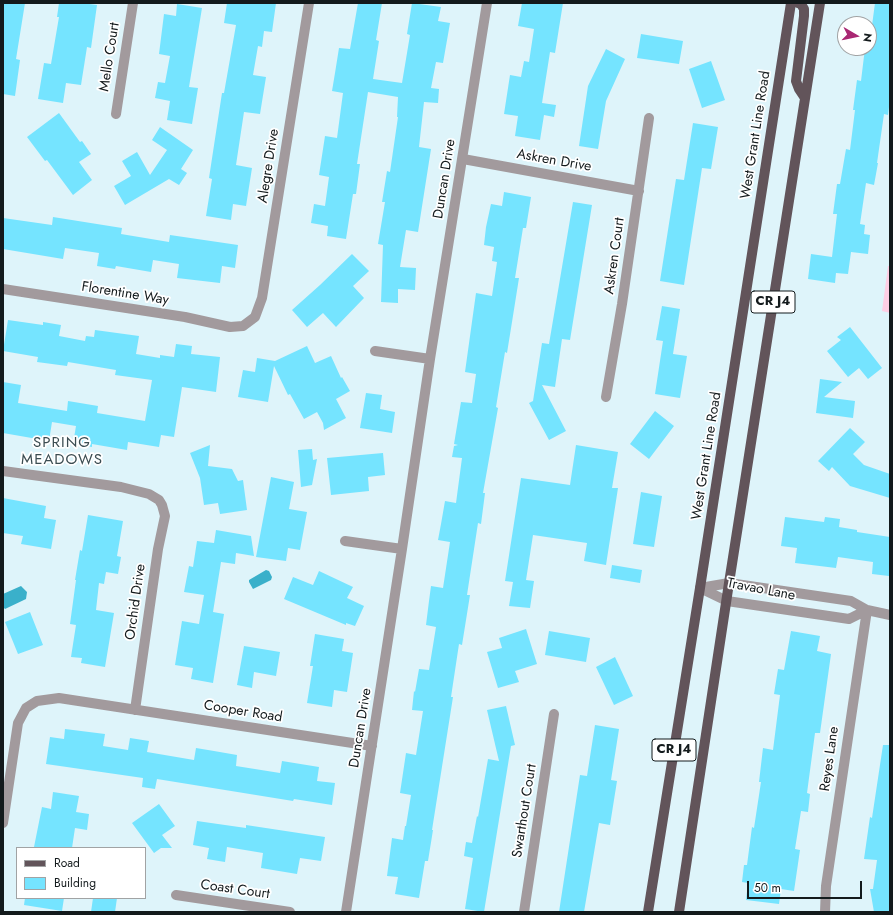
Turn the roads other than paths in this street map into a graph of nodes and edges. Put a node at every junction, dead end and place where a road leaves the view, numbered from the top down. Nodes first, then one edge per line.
1 (132, 3) edge
2 (309, 3) edge
3 (487, 3) edge
4 (791, 3) edge
5 (798, 3) edge
6 (820, 3) edge
7 (805, 98) junction
8 (116, 114) dead end
9 (649, 118) dead end
10 (463, 159) junction
11 (639, 191) junction
12 (3, 289) edge
13 (243, 326) joint
14 (375, 351) dead end
15 (430, 359) junction
16 (606, 397) dead end
17 (3, 471) edge
18 (345, 541) dead end
19 (402, 549) junction
20 (729, 583) junction
21 (700, 588) junction
22 (727, 601) junction
23 (866, 610) junction
24 (890, 615) edge
25 (135, 710) junction
26 (554, 714) dead end
27 (372, 746) junction
28 (3, 823) edge
29 (176, 895) dead end
30 (290, 912) edge
31 (346, 912) edge
32 (524, 912) edge
33 (648, 912) edge
34 (679, 912) edge
35 (825, 912) edge

1 - 8 street, Mello Court
2 - 13 street, Alegre Drive
3 - 10 street, Duncan Drive
4 - 21 main road, West Grant Line Road / CR J4
5 - 7 main road
6 - 7 main road, CR J4
7 - 20 main road, CR J4
9 - 11 street, Askren Court
10 - 11 street, Askren Drive
10 - 15 street, Duncan Drive
11 - 16 street, Askren Court
12 - 13 street, Florentine Way
14 - 15 street
15 - 19 street, Duncan Drive
17 - 25 street, Orchid Drive
18 - 19 street
19 - 27 street, Duncan Drive
20 - 21 street, Travao Lane
20 - 22 main road, CR J4
20 - 23 street, Travao Lane
21 - 22 street, Travao Lane
21 - 33 main road, West Grant Line Road / CR J4
22 - 23 street, Travao Lane
22 - 34 main road, CR J4
23 - 24 street, Travao Lane
23 - 35 street, Reyes Lane
25 - 27 street, Cooper Road
25 - 28 street, Cooper Road
26 - 32 street, Swarthout Court
27 - 31 street, Duncan Drive
29 - 30 street, Coast Court

